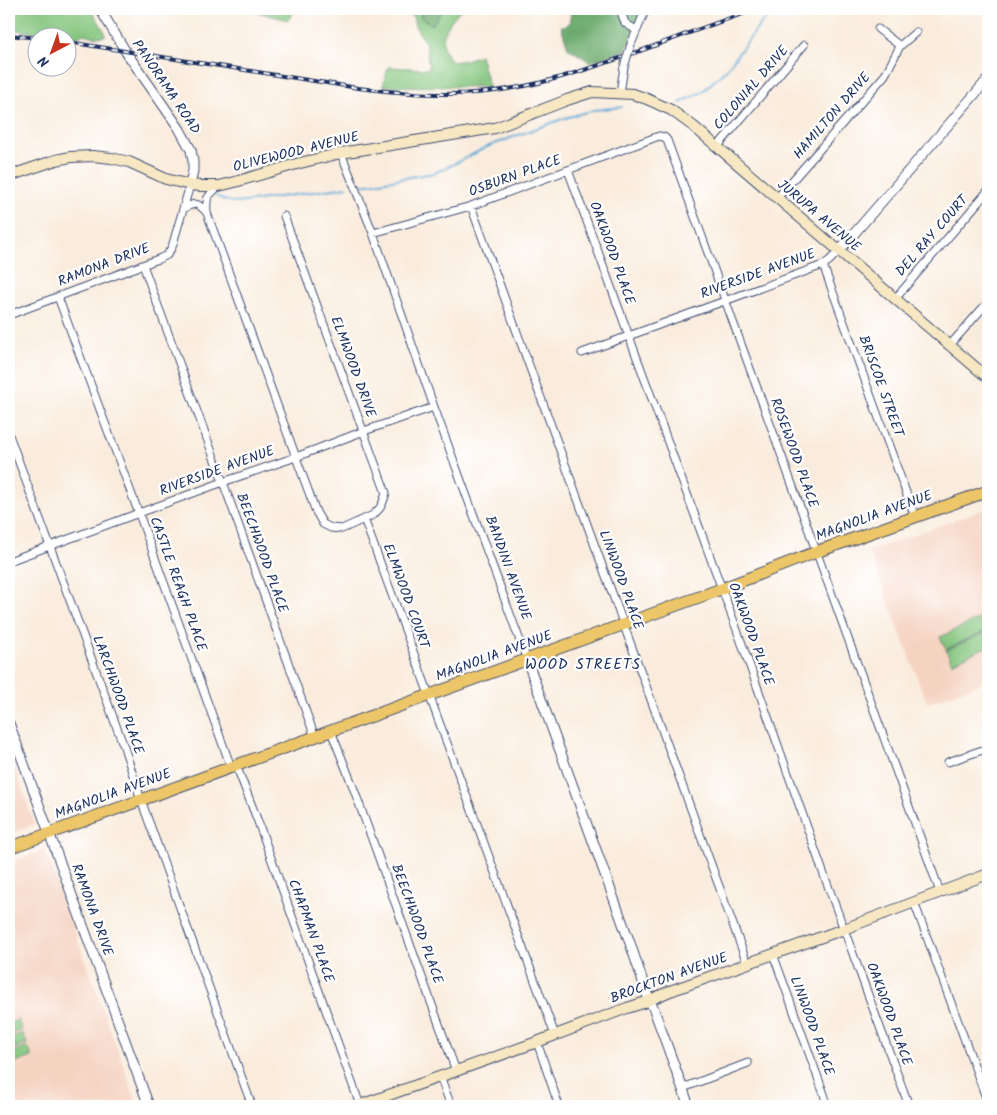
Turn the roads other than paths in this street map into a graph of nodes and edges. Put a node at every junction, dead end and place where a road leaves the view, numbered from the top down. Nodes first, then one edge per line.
1 (100, 9) edge
2 (620, 9) edge
3 (646, 9) edge
4 (878, 29) dead end
5 (636, 30) junction
6 (916, 32) dead end
7 (804, 45) dead end
8 (900, 46) junction
9 (988, 79) edge
10 (620, 93) junction
11 (664, 137) joint
12 (717, 147) junction
13 (341, 153) junction
14 (568, 170) junction
15 (9, 176) edge
16 (190, 185) junction
17 (219, 186) junction
18 (988, 190) edge
19 (777, 198) junction
20 (471, 206) junction
21 (183, 209) junction
22 (206, 213) junction
23 (284, 216) dead end
24 (373, 233) junction
25 (839, 251) junction
26 (824, 264) junction
27 (143, 265) junction
28 (58, 297) junction
29 (894, 299) junction
30 (726, 300) junction
31 (988, 302) edge
32 (9, 315) edge
33 (629, 336) junction
34 (950, 345) junction
35 (582, 353) dead end
36 (988, 378) edge
37 (434, 407) junction
38 (364, 431) junction
39 (9, 435) edge
40 (296, 457) junction
41 (223, 482) junction
42 (988, 492) edge
43 (139, 514) junction
44 (915, 516) junction
45 (364, 519) junction
46 (49, 547) junction
47 (816, 552) junction
48 (9, 562) edge
49 (721, 589) junction
50 (624, 624) junction
51 (526, 660) junction
52 (430, 695) junction
53 (9, 723) edge
54 (331, 731) junction
55 (315, 737) junction
56 (988, 748) edge
57 (948, 762) dead end
58 (233, 766) junction
59 (141, 800) junction
60 (50, 833) junction
61 (9, 848) edge
62 (988, 874) edge
63 (940, 892) junction
64 (914, 902) junction
65 (844, 929) junction
66 (773, 954) junction
67 (747, 963) junction
68 (649, 1000) junction
69 (555, 1035) junction
70 (537, 1042) junction
71 (748, 1063) dead end
72 (456, 1071) junction
73 (440, 1076) junction
74 (683, 1088) junction
75 (988, 1103) edge
76 (149, 1106) edge
77 (252, 1106) edge
78 (359, 1106) edge
79 (451, 1106) edge
80 (559, 1106) edge
81 (689, 1106) edge
82 (825, 1106) edge
83 (909, 1106) edge

1 - 16 street, PANORAMA ROAD
2 - 5 street
3 - 5 street
4 - 8 street
5 - 10 street, bridge
6 - 8 street, HAMILTON DRIVE
7 - 12 street, COLONIAL DRIVE
8 - 19 street, HAMILTON DRIVE
9 - 25 street, RIVERSIDE AVENUE
10 - 12 main road, JURUPA AVENUE
10 - 13 main road, OLIVEWOOD AVENUE
11 - 14 street, OSBURN PLACE
11 - 30 street, ROSEWOOD PLACE
12 - 19 main road, JURUPA AVENUE
13 - 17 main road, OLIVEWOOD AVENUE
13 - 24 street, BANDINI AVENUE
14 - 20 street, OSBURN PLACE
14 - 33 street, OAKWOOD PLACE
15 - 16 main road, OLIVEWOOD AVENUE
16 - 17 main road, OLIVEWOOD AVENUE
16 - 21 street, RAMONA DRIVE
17 - 22 street
18 - 29 street, DEL RAY COURT
19 - 25 main road, JURUPA AVENUE
20 - 24 street, OSBURN PLACE
20 - 50 street, LINWOOD PLACE
21 - 22 street
21 - 27 street, RAMONA DRIVE
22 - 40 street
23 - 38 street, ELMWOOD DRIVE
24 - 37 street, BANDINI AVENUE
25 - 26 street, RIVERSIDE AVENUE
25 - 29 main road, JURUPA AVENUE
26 - 30 street, RIVERSIDE AVENUE
26 - 44 street, BRISCOE STREET
27 - 28 street, RAMONA DRIVE
27 - 41 street, BEECHWOOD PLACE
28 - 32 street, RAMONA DRIVE
28 - 43 street, CASTLE REAGH PLACE
29 - 34 main road, JURUPA AVENUE
30 - 33 street, RIVERSIDE AVENUE
30 - 47 street, ROSEWOOD PLACE
31 - 34 street
33 - 35 street, RIVERSIDE AVENUE
33 - 49 street, OAKWOOD PLACE
34 - 36 main road, JURUPA AVENUE
37 - 38 street, RIVERSIDE AVENUE
37 - 51 street, BANDINI AVENUE
38 - 40 street, RIVERSIDE AVENUE
38 - 45 street, ELMWOOD DRIVE
39 - 46 street, LARCHWOOD PLACE
40 - 41 street, RIVERSIDE AVENUE
40 - 45 street
41 - 43 street, RIVERSIDE AVENUE
41 - 55 street, BEECHWOOD PLACE
42 - 44 main road, MAGNOLIA AVENUE
43 - 46 street, RIVERSIDE AVENUE
43 - 58 street, CASTLE REAGH PLACE
44 - 47 main road, MAGNOLIA AVENUE
45 - 52 street, ELMWOOD COURT
46 - 48 street, RIVERSIDE AVENUE
46 - 59 street, LARCHWOOD PLACE
47 - 49 main road, MAGNOLIA AVENUE
47 - 63 street, ROSEWOOD PLACE
49 - 50 main road, MAGNOLIA AVENUE
49 - 65 street, OAKWOOD PLACE
50 - 51 main road, MAGNOLIA AVENUE
50 - 67 street, LINWOOD PLACE
51 - 52 main road, MAGNOLIA AVENUE
51 - 68 street, BANDINI AVENUE
52 - 54 main road, MAGNOLIA AVENUE
52 - 69 street, ELMWOOD COURT
53 - 60 street, RAMONA DRIVE
54 - 55 main road, MAGNOLIA AVENUE
54 - 72 street, BEECHWOOD PLACE
55 - 58 main road, MAGNOLIA AVENUE
56 - 57 street
58 - 59 main road, MAGNOLIA AVENUE
58 - 78 street, CHAPMAN PLACE
59 - 60 main road, MAGNOLIA AVENUE
59 - 77 street, LARCHWOOD PLACE
60 - 61 main road, MAGNOLIA AVENUE
60 - 76 street, RAMONA DRIVE
62 - 63 main road, BROCKTON AVENUE
63 - 64 main road, BROCKTON AVENUE
64 - 65 main road, BROCKTON AVENUE
64 - 75 street
65 - 66 main road, BROCKTON AVENUE
65 - 83 street, OAKWOOD PLACE
66 - 67 main road, BROCKTON AVENUE
66 - 82 street, LINWOOD PLACE
67 - 68 main road, BROCKTON AVENUE
68 - 69 main road, BROCKTON AVENUE
68 - 74 street, BANDINI AVENUE
69 - 70 main road, BROCKTON AVENUE
70 - 72 main road, BROCKTON AVENUE
70 - 80 street
71 - 74 street
72 - 73 main road, BROCKTON AVENUE
73 - 78 main road, BROCKTON AVENUE
73 - 79 street
74 - 81 street, BANDINI AVENUE

